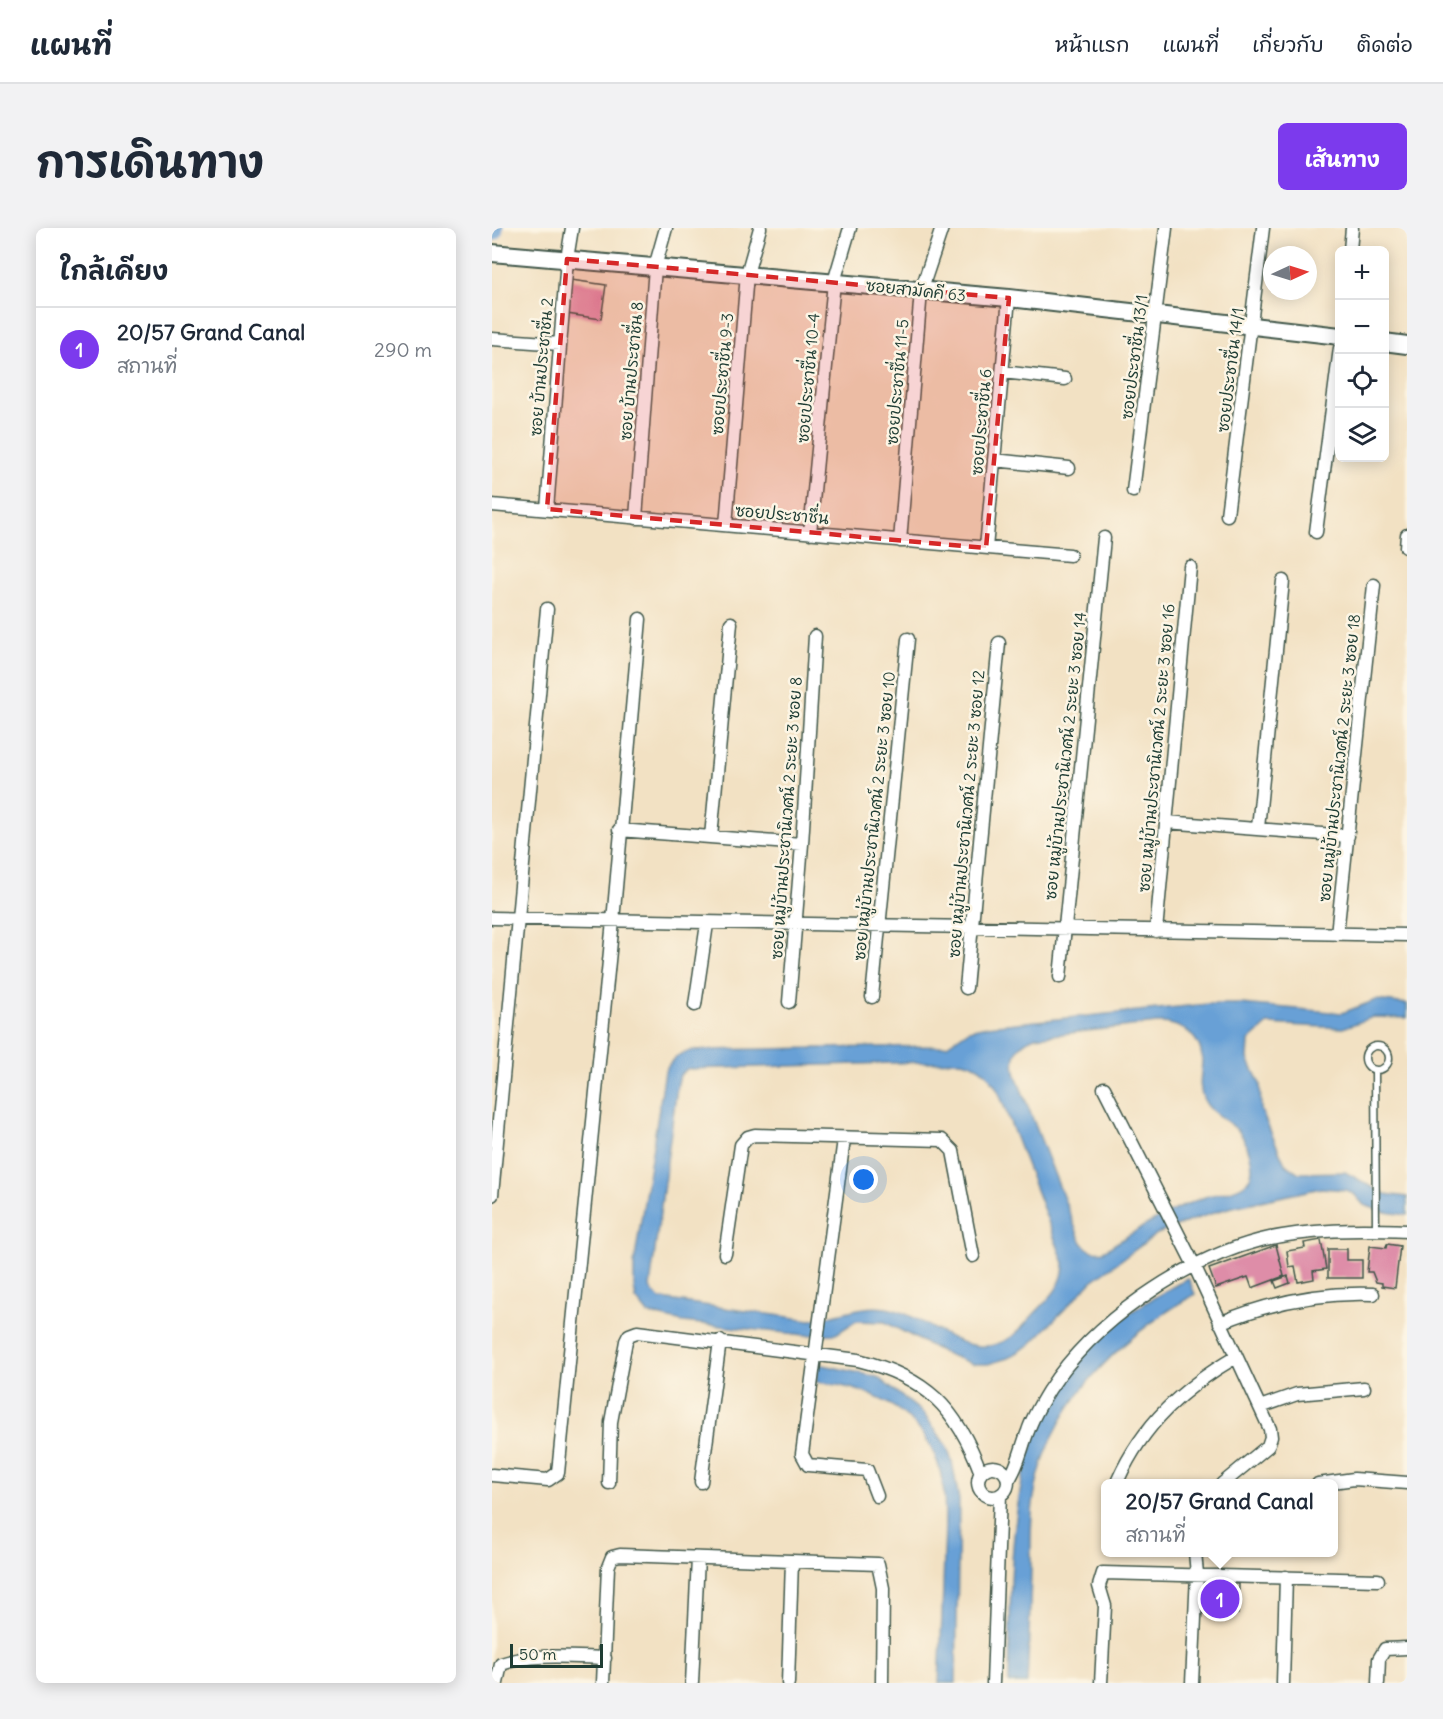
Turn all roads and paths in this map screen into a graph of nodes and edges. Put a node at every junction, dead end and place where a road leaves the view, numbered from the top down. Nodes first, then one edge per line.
1 (572, 228) edge
2 (666, 228) edge
3 (760, 228) edge
4 (850, 228) edge
5 (942, 228) edge
6 (1166, 228) edge
7 (1263, 228) edge
8 (1352, 228) edge
9 (1350, 246) edge
10 (496, 254) edge
11 (567, 259) junction
12 (655, 267) junction
13 (747, 274) junction
14 (834, 282) junction
15 (921, 291) junction
16 (1009, 298) junction
17 (1157, 315) junction
18 (1252, 327) junction
19 (1335, 335) edge
20 (492, 339) edge
21 (1389, 343) edge
22 (560, 344) junction
23 (1407, 345) edge
24 (1339, 354) edge
25 (1002, 372) junction
26 (1065, 379) dead end
27 (994, 460) junction
28 (1070, 468) dead end
29 (1133, 491) dead end
30 (492, 505) edge
31 (547, 509) junction
32 (1227, 515) dead end
33 (636, 518) junction
34 (726, 525) junction
35 (1316, 532) dead end
36 (810, 533) junction
37 (1104, 538) dead end
38 (900, 541) junction
39 (986, 548) junction
40 (1070, 555) dead end
41 (1190, 567) dead end
42 (1283, 581) dead end
43 (1374, 585) dead end
44 (547, 609) dead end
45 (640, 619) dead end
46 (731, 622) dead end
47 (815, 636) dead end
48 (908, 639) dead end
49 (999, 643) dead end
50 (1166, 822) junction
51 (1258, 828) junction
52 (619, 830) junction
53 (1348, 836) junction
54 (711, 837) junction
55 (802, 844) junction
56 (492, 918) edge
57 (520, 920) junction
58 (613, 921) junction
59 (707, 924) junction
60 (795, 924) junction
61 (879, 927) junction
62 (972, 928) junction
63 (1065, 929) junction
64 (1156, 931) junction
65 (1337, 934) junction
66 (1407, 935) edge
67 (1060, 977) dead end
68 (966, 988) dead end
69 (872, 997) dead end
70 (789, 1002) dead end
71 (695, 1005) dead end
72 (1375, 1070) junction
73 (1104, 1088) dead end
74 (844, 1139) junction
75 (492, 1195) edge
76 (1376, 1230) junction
77 (1407, 1231) edge
78 (725, 1254) dead end
79 (973, 1256) dead end
80 (1195, 1267) junction
81 (1373, 1294) dead end
82 (1220, 1323) junction
83 (720, 1341) junction
84 (816, 1354) junction
85 (1236, 1357) junction
86 (1364, 1388) dead end
87 (1260, 1407) junction
88 (981, 1473) junction
89 (492, 1475) edge
90 (1118, 1479) edge
91 (1228, 1479) edge
92 (1008, 1481) junction
93 (1338, 1481) edge
94 (701, 1482) dead end
95 (609, 1483) dead end
96 (1407, 1483) edge
97 (1000, 1495) junction
98 (877, 1496) dead end
99 (1195, 1557) edge
100 (698, 1558) junction
101 (792, 1560) junction
102 (1197, 1574) junction
103 (1286, 1577) junction
104 (1378, 1580) dead end
105 (1407, 1648) edge
106 (604, 1658) junction
107 (497, 1683) edge
108 (603, 1683) edge
109 (692, 1683) edge
110 (788, 1683) edge
111 (882, 1683) edge
112 (993, 1683) edge
113 (1101, 1683) edge
114 (1192, 1683) edge
115 (1282, 1683) edge
116 (1378, 1683) edge

1 - 11 street, ซอย บ้านประชาชื่น 2
2 - 12 street, ซอย บ้านประชาชื่น 8
3 - 13 street, ซอยประชาชื่น 9-3
4 - 14 street, ซอยประชาชื่น 10-4
5 - 15 street, ซอยประชาชื่น 11-5
6 - 17 street, ซอยประชาชื่น 13/1
7 - 18 street, ซอยประชาชื่น 14/1
8 - 9 street
10 - 11 street, ซอยสามัคคี 63
11 - 12 street, ซอยสามัคคี 63
11 - 22 street, ซอย บ้านประชาชื่น 2
12 - 13 street, ซอยสามัคคี 63
12 - 33 street, ซอย บ้านประชาชื่น 8
13 - 14 street, ซอยสามัคคี 63
13 - 34 street, ซอยประชาชื่น 9-3
14 - 15 street, ซอยสามัคคี 63
14 - 36 street, ซอยประชาชื่น 10-4
15 - 16 street, ซอยสามัคคี 63
15 - 38 street, ซอยประชาชื่น 11-5
16 - 17 street, ซอยสามัคคี 63
16 - 25 street, ซอยประชาชื่น 6
17 - 18 street, ซอยสามัคคี 63
17 - 29 street, ซอยประชาชื่น 13/1
18 - 19 street, ซอยสามัคคี 63
18 - 32 street, ซอยประชาชื่น 14/1
20 - 22 street
21 - 23 street
22 - 31 street, ซอย บ้านประชาชื่น 2
24 - 35 street
25 - 26 street
25 - 27 street, ซอยประชาชื่น 6
27 - 28 street
27 - 39 street, ซอยประชาชื่น 6
30 - 31 street, ซอยประชาชื่น
31 - 33 street, ซอยประชาชื่น
33 - 34 street, ซอยประชาชื่น
34 - 36 street, ซอยประชาชื่น
36 - 38 street, ซอยประชาชื่น
37 - 63 street, ซอย หมู่บ้านประชานิเวศน์ 2 ระยะ 3 ซอย 14
38 - 39 street, ซอยประชาชื่น
39 - 40 street, ซอยประชาชื่น
41 - 50 street, ซอย หมู่บ้านประชานิเวศน์ 2 ระยะ 3 ซอย 16
42 - 51 street
43 - 53 street, ซอย หมู่บ้านประชานิเวศน์ 2 ระยะ 3 ซอย 18
44 - 57 street
45 - 52 street
46 - 54 street
47 - 55 street, ซอย หมู่บ้านประชานิเวศน์ 2 ระยะ 3 ซอย 8
48 - 61 street, ซอย หมู่บ้านประชานิเวศน์ 2 ระยะ 3 ซอย 10
49 - 62 street, ซอย หมู่บ้านประชานิเวศน์ 2 ระยะ 3 ซอย 12
50 - 51 street
50 - 64 street, ซอย หมู่บ้านประชานิเวศน์ 2 ระยะ 3 ซอย 16
51 - 53 street
52 - 54 street
52 - 58 street
53 - 65 street, ซอย หมู่บ้านประชานิเวศน์ 2 ระยะ 3 ซอย 18
54 - 55 street
55 - 60 street, ซอย หมู่บ้านประชานิเวศน์ 2 ระยะ 3 ซอย 8
56 - 57 street
57 - 58 street
57 - 75 street
58 - 59 street
58 - 89 street
59 - 60 street
59 - 71 street
60 - 61 street
60 - 70 street, ซอย หมู่บ้านประชานิเวศน์ 2 ระยะ 3 ซอย 8
61 - 62 street
61 - 69 street, ซอย หมู่บ้านประชานิเวศน์ 2 ระยะ 3 ซอย 10
62 - 63 street
62 - 68 street, ซอย หมู่บ้านประชานิเวศน์ 2 ระยะ 3 ซอย 12
63 - 64 street
63 - 67 street, ซอย หมู่บ้านประชานิเวศน์ 2 ระยะ 3 ซอย 14
64 - 65 street
65 - 66 street
72 - 72 lane
72 - 76 lane
73 - 80 street
74 - 78 street
74 - 79 street
74 - 84 street
76 - 77 street
76 - 80 street
80 - 82 street
80 - 92 street
81 - 82 street
82 - 85 street
83 - 84 street
83 - 94 street
83 - 95 street
84 - 88 street
84 - 98 street
85 - 87 street
85 - 90 street
86 - 87 street
87 - 91 street
88 - 92 street
88 - 97 street
92 - 97 street
93 - 96 street
97 - 112 street
99 - 102 street
100 - 101 street
100 - 106 street
100 - 109 street
101 - 110 street
101 - 111 street
102 - 103 street
102 - 113 street
102 - 114 street
103 - 104 street
103 - 115 street
105 - 116 street
106 - 107 street
106 - 108 street

